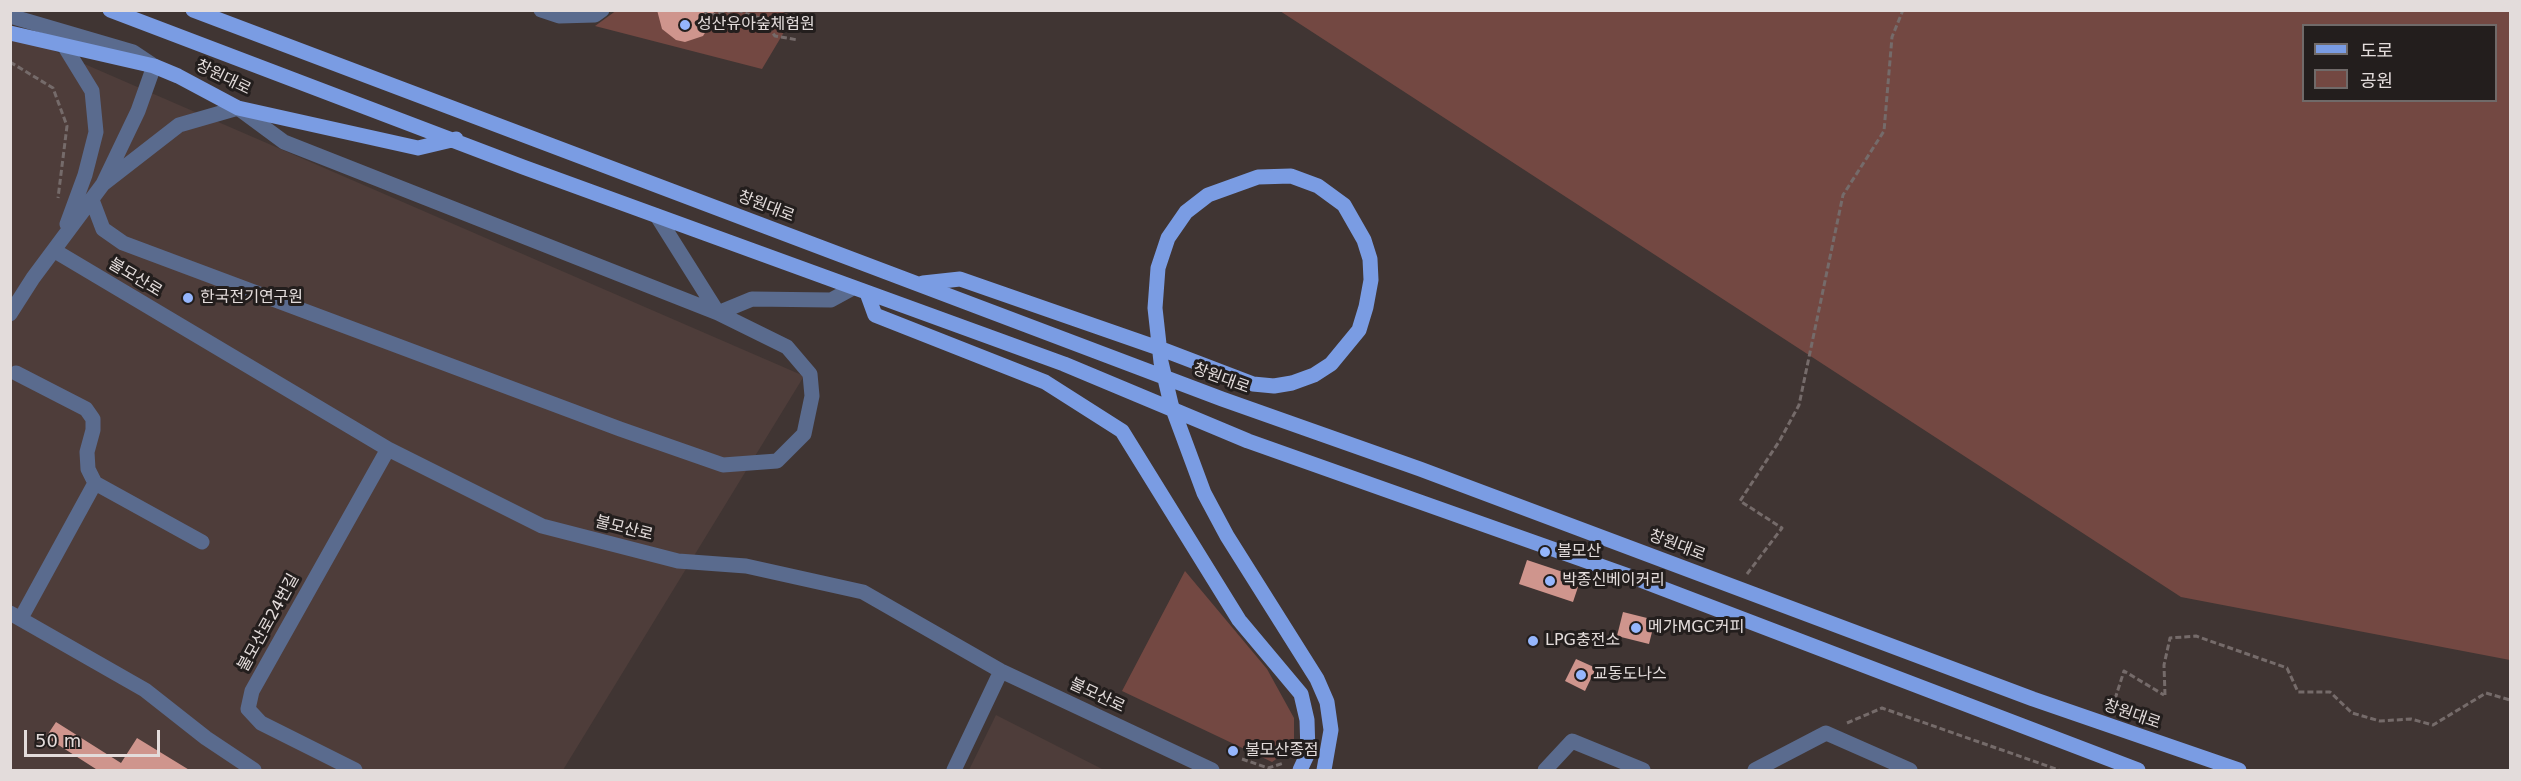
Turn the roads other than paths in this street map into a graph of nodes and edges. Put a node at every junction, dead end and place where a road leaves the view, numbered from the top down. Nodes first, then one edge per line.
1 (110, 10) edge
2 (194, 10) edge
3 (541, 10) edge
4 (602, 10) edge
5 (10, 16) edge
6 (10, 33) edge
7 (65, 47) junction
8 (154, 66) junction
9 (238, 108) junction
10 (456, 139) junction
11 (103, 184) junction
12 (92, 200) junction
13 (657, 216) junction
14 (55, 251) junction
15 (919, 284) junction
16 (860, 291) junction
17 (718, 313) junction
18 (10, 314) edge
19 (16, 373) dead end
20 (388, 449) junction
21 (95, 483) junction
22 (202, 542) dead end
23 (16, 616) edge
24 (1001, 671) junction
25 (254, 771) edge
26 (355, 771) edge
27 (954, 771) edge
28 (1212, 771) edge
29 (1300, 771) edge
30 (1324, 771) edge
31 (1545, 771) edge
32 (1643, 771) edge
33 (1755, 771) edge
34 (1910, 771) edge
35 (2138, 771) edge
36 (2239, 771) edge

1 - 10 main road, 창원대로
2 - 15 main road, 창원대로
3 - 4 street
5 - 8 street
6 - 7 main road, 창원대로
7 - 8 main road, 창원대로
7 - 14 street
8 - 9 main road, 창원대로
8 - 11 street
9 - 10 main road, 창원대로
9 - 11 street
9 - 17 street
10 - 13 main road, 창원대로
11 - 12 street
12 - 14 street
12 - 17 street
13 - 16 main road, 창원대로
13 - 17 street
14 - 18 street
14 - 20 street, 불모산로
15 - 30 main road
15 - 36 main road, 창원대로
16 - 17 street
16 - 29 main road
16 - 35 main road, 창원대로
19 - 21 street
20 - 24 street, 불모산로
20 - 26 street, 불모산로24번길
21 - 22 street
21 - 23 street
23 - 25 street
24 - 27 street
24 - 28 street, 불모산로
31 - 32 street
33 - 34 street

